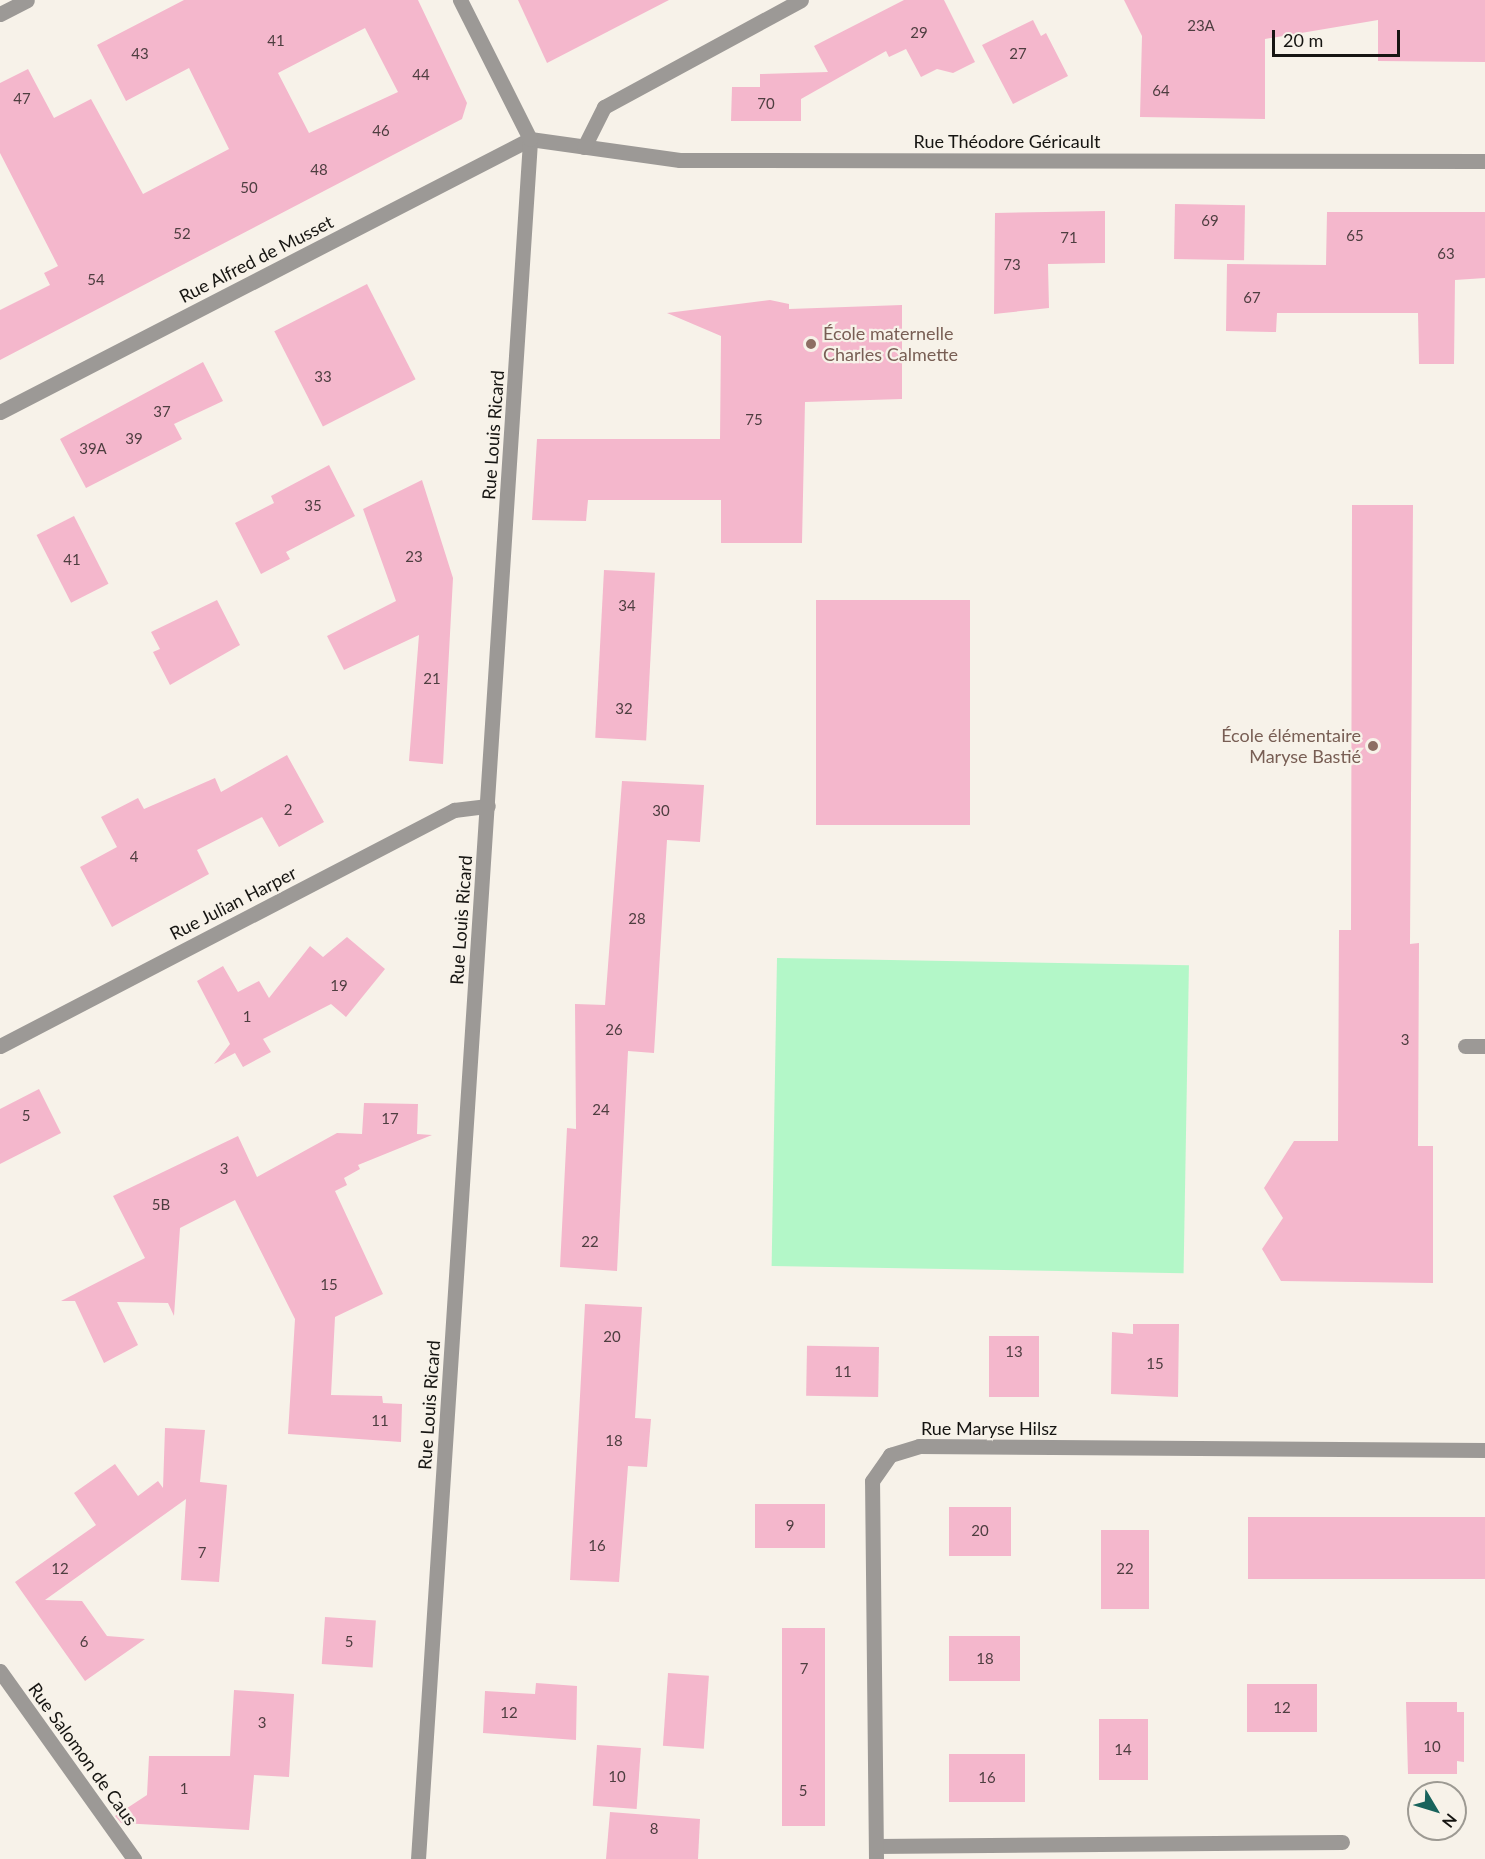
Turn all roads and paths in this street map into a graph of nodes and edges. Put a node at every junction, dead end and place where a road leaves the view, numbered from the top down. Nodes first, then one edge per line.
1 (27, 0) edge
2 (460, 0) edge
3 (801, 0) edge
4 (0, 14) edge
5 (530, 139) junction
6 (584, 147) junction
7 (1485, 161) edge
8 (0, 412) edge
9 (488, 806) junction
10 (0, 1046) edge
11 (1465, 1046) dead end
12 (1485, 1046) edge
13 (1485, 1450) edge
14 (0, 1671) edge
15 (1342, 1842) dead end
16 (876, 1852) edge
17 (134, 1859) edge
18 (418, 1859) edge

1 - 4 street
2 - 5 street
3 - 6 street
5 - 6 street, Rue Théodore Géricault
5 - 8 street, Rue Alfred de Musset
5 - 9 street, Rue Louis Ricard
6 - 7 street, Rue Théodore Géricault
9 - 10 street, Rue Julian Harper
9 - 18 street, Rue Louis Ricard
11 - 12 street
13 - 16 street, Rue Maryse Hilsz
14 - 17 street, Rue Salomon de Caus
15 - 16 street, Rue Maryse Hilsz

